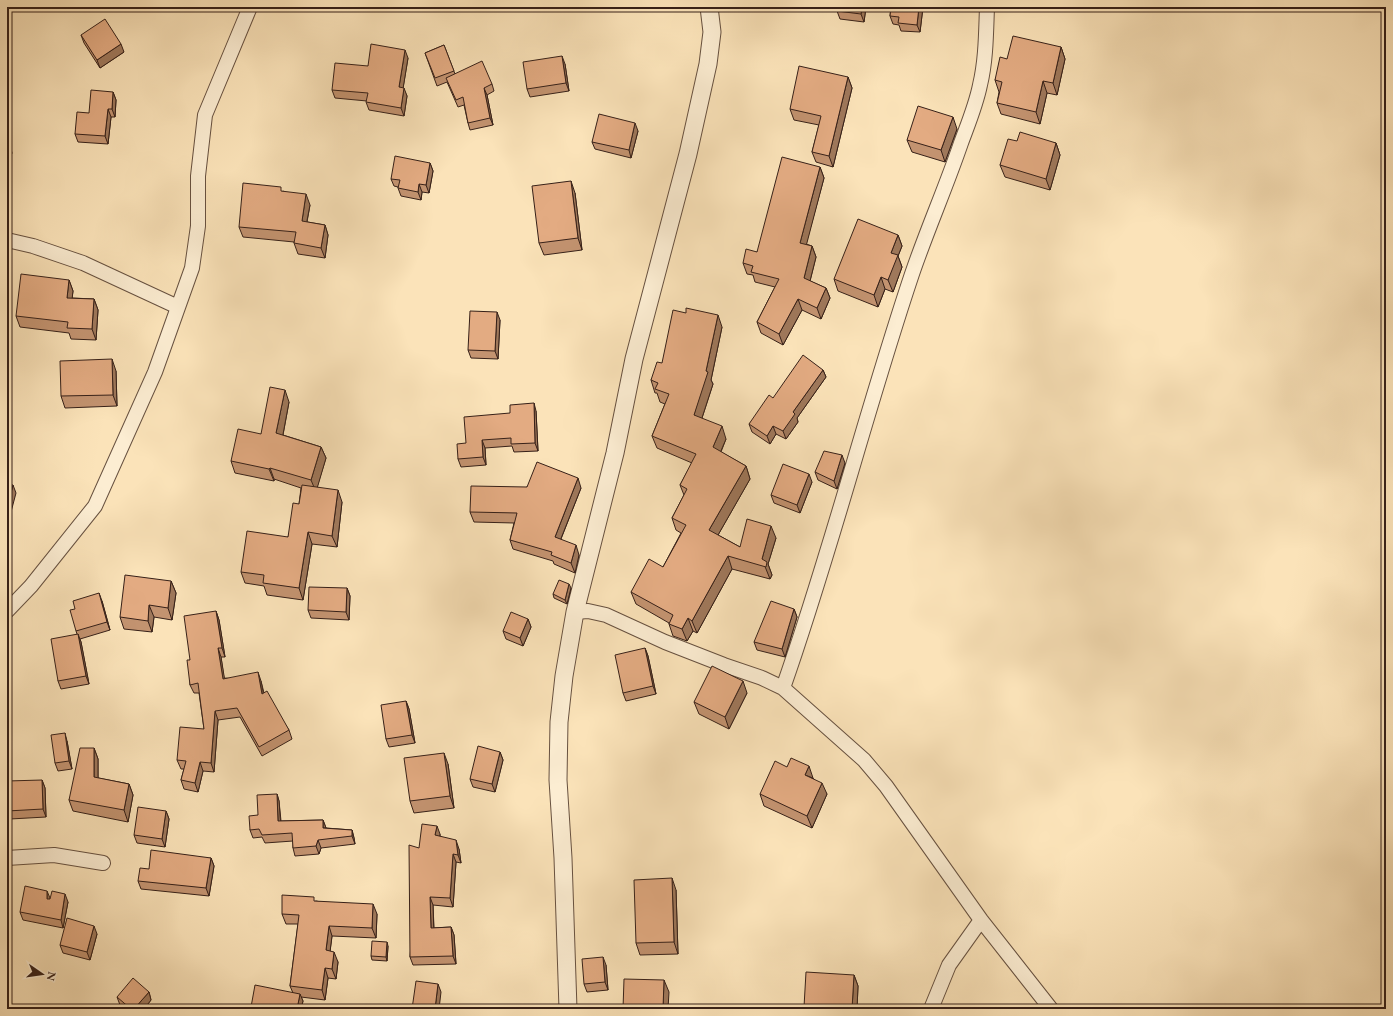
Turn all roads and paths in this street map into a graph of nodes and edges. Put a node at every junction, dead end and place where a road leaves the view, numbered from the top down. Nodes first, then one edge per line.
1 (250, 7) edge
2 (709, 7) edge
3 (987, 7) edge
4 (7, 240) edge
5 (178, 307) junction
6 (7, 611) edge
7 (574, 612) junction
8 (783, 688) junction
9 (7, 858) edge
10 (103, 863) dead end
11 (981, 920) junction
12 (568, 1009) edge
13 (931, 1009) edge
14 (1051, 1009) edge

1 - 5 street
2 - 7 street
3 - 8 street
4 - 5 street
5 - 6 street
7 - 8 street
7 - 12 street
8 - 11 street
9 - 10 street
11 - 13 street
11 - 14 street

